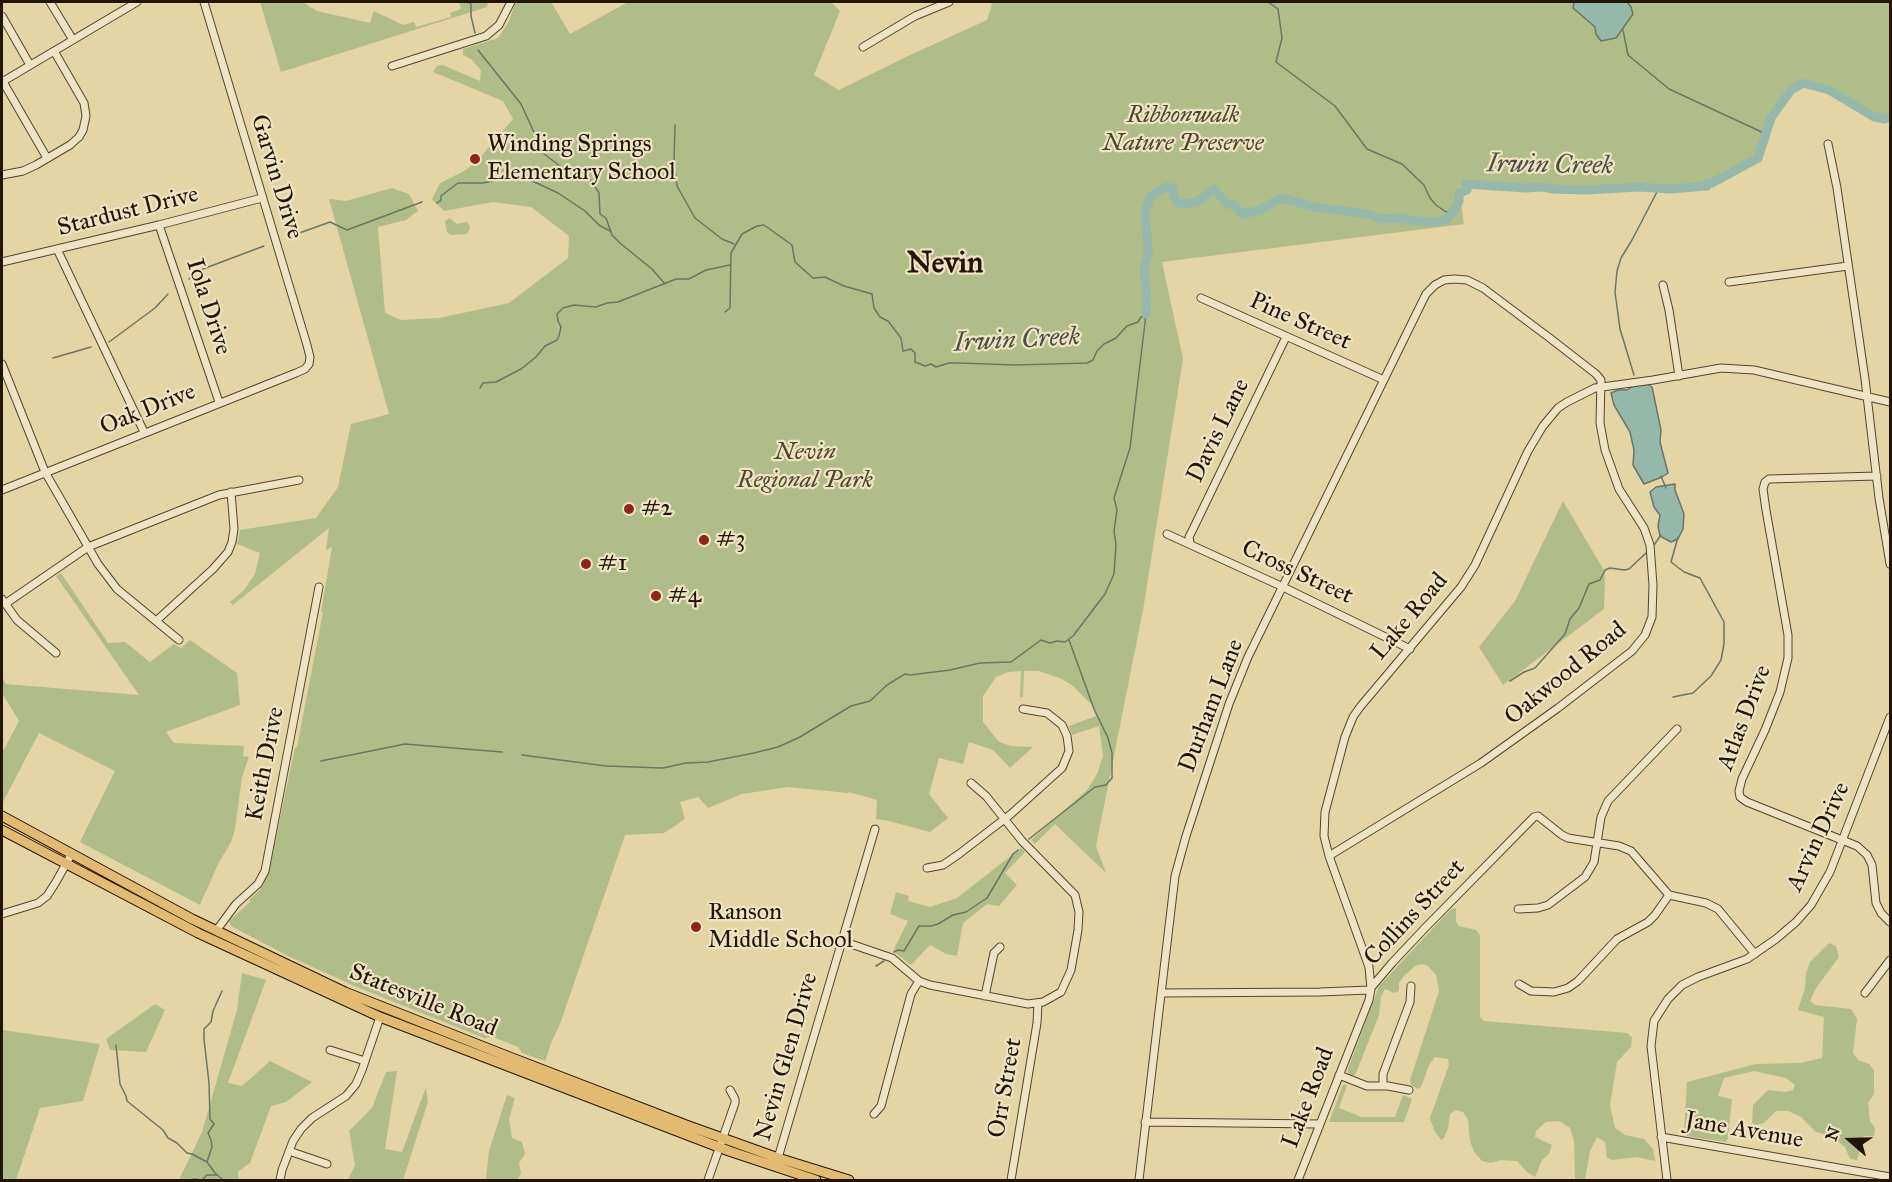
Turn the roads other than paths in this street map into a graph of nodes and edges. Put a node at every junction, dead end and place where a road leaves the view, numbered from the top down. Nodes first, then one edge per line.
1 (50, 2) edge
2 (137, 2) edge
3 (204, 2) edge
4 (511, 2) edge
5 (949, 2) edge
6 (2, 16) edge
7 (73, 40) junction
8 (863, 47) dead end
9 (54, 51) junction
10 (30, 65) junction
11 (392, 66) dead end
12 (2, 81) edge
13 (1828, 144) dead end
14 (47, 158) junction
15 (2, 175) edge
16 (262, 198) junction
17 (159, 225) junction
18 (57, 249) junction
19 (2, 262) edge
20 (1848, 266) junction
21 (1729, 282) dead end
22 (1663, 285) dead end
23 (1201, 298) dead end
24 (1286, 337) junction
25 (2, 364) edge
26 (309, 364) joint
27 (1679, 376) junction
28 (1384, 380) junction
29 (1602, 387) junction
30 (1867, 397) junction
31 (219, 402) junction
32 (1890, 402) edge
33 (144, 432) junction
34 (45, 472) junction
35 (1877, 476) junction
36 (299, 480) dead end
37 (2, 490) edge
38 (231, 492) junction
39 (1167, 534) dead end
40 (1190, 543) junction
41 (88, 547) junction
42 (1890, 564) edge
43 (319, 587) dead end
44 (1283, 587) junction
45 (3, 601) edge
46 (156, 621) junction
47 (179, 640) dead end
48 (1410, 649) junction
49 (56, 653) dead end
50 (1023, 709) dead end
51 (1890, 717) edge
52 (1677, 729) dead end
53 (971, 783) dead end
54 (2, 816) edge
55 (1004, 819) junction
56 (875, 829) dead end
57 (2, 830) edge
58 (1843, 839) junction
59 (1598, 843) junction
60 (72, 854) junction
61 (1329, 856) junction
62 (65, 864) junction
63 (927, 868) dead end
64 (1669, 895) junction
65 (1518, 909) dead end
66 (2, 914) edge
67 (1890, 922) edge
68 (216, 931) junction
69 (842, 941) junction
70 (1000, 946) dead end
71 (1755, 954) junction
72 (1890, 960) edge
73 (919, 981) junction
74 (1520, 984) dead end
75 (1411, 986) dead end
76 (1371, 988) junction
77 (1161, 993) junction
78 (1865, 993) dead end
79 (985, 996) junction
80 (1038, 1003) junction
81 (380, 1017) junction
82 (330, 1050) dead end
83 (365, 1061) junction
84 (1339, 1075) junction
85 (1383, 1086) junction
86 (730, 1090) dead end
87 (1409, 1090) dead end
88 (873, 1114) dead end
89 (1145, 1122) junction
90 (1320, 1124) junction
91 (1661, 1137) junction
92 (722, 1138) junction
93 (718, 1148) junction
94 (290, 1151) junction
95 (778, 1158) junction
96 (327, 1164) dead end
97 (1890, 1177) edge
98 (280, 1180) edge
99 (708, 1180) edge
100 (816, 1180) edge
101 (849, 1180) edge
102 (1011, 1180) edge
103 (1139, 1180) edge
104 (1298, 1180) edge
105 (1667, 1180) edge

1 - 7 street
2 - 7 street
3 - 16 street, Garvin Drive
4 - 11 street
5 - 8 street
6 - 10 street
7 - 9 street
9 - 10 street
9 - 14 street
10 - 12 street
12 - 14 street
13 - 20 street
14 - 15 street
16 - 17 street, Stardust Drive
16 - 26 street, Garvin Drive
17 - 18 street, Stardust Drive
17 - 31 street, Iola Drive
18 - 19 street, Stardust Drive
18 - 33 street
20 - 21 street
20 - 30 street
22 - 27 street
23 - 24 street, Pine Street
24 - 28 street, Pine Street
24 - 40 street, Davis Lane
25 - 34 street
26 - 31 street, Oak Drive
27 - 29 street, Lake Road
27 - 30 street, Lake Road
28 - 29 street, Durham Lane
28 - 44 street, Durham Lane
29 - 48 street, Lake Road
29 - 61 street, Oakwood Road
30 - 32 street, Lake Road
30 - 35 street
31 - 33 street, Oak Drive
33 - 34 street, Oak Drive
34 - 37 street, Oak Drive
34 - 41 street
35 - 42 street
35 - 58 street, Atlas Drive
36 - 38 street
38 - 41 street
38 - 46 street
39 - 40 street, Cross Street
40 - 44 street, Cross Street
41 - 45 street
41 - 46 street
43 - 68 street, Keith Drive
44 - 48 street, Cross Street
44 - 77 street, Durham Lane
45 - 49 street
46 - 47 street
48 - 61 street, Lake Road
50 - 55 street
51 - 58 street, Arvin Drive
52 - 59 street
53 - 55 street
54 - 60 main road, Statesville Road
55 - 63 street
55 - 80 street
56 - 69 street, Nevin Glen Drive
57 - 62 main road, Statesville Road
58 - 67 street, Atlas Drive
58 - 71 street, Arvin Drive
59 - 64 street
59 - 65 street
59 - 76 street, Collins Street
60 - 62 street
60 - 68 main road, Statesville Road
61 - 76 street, Lake Road
62 - 66 street
62 - 81 main road, Statesville Road
64 - 71 street
64 - 74 street
68 - 92 main road, Statesville Road
69 - 73 street
69 - 95 street, Nevin Glen Drive
70 - 79 street
71 - 91 street, Arvin Drive
72 - 78 street
73 - 79 street
73 - 88 street
75 - 85 street
76 - 77 street, Collins Street
76 - 84 street, Lake Road
77 - 89 street, Durham Lane
79 - 80 street
80 - 102 street, Orr Street
81 - 83 street
81 - 93 main road, Statesville Road
82 - 83 street
83 - 94 street
84 - 85 street
84 - 90 street, Lake Road
85 - 87 street
86 - 92 street
89 - 90 street
89 - 103 street, Durham Lane
90 - 104 street, Lake Road
91 - 97 street, Jane Avenue
91 - 105 street, Arvin Drive
92 - 93 street
92 - 95 main road, Statesville Road
93 - 99 street
93 - 100 main road, Statesville Road
94 - 96 street
94 - 98 street
95 - 101 main road, Statesville Road

